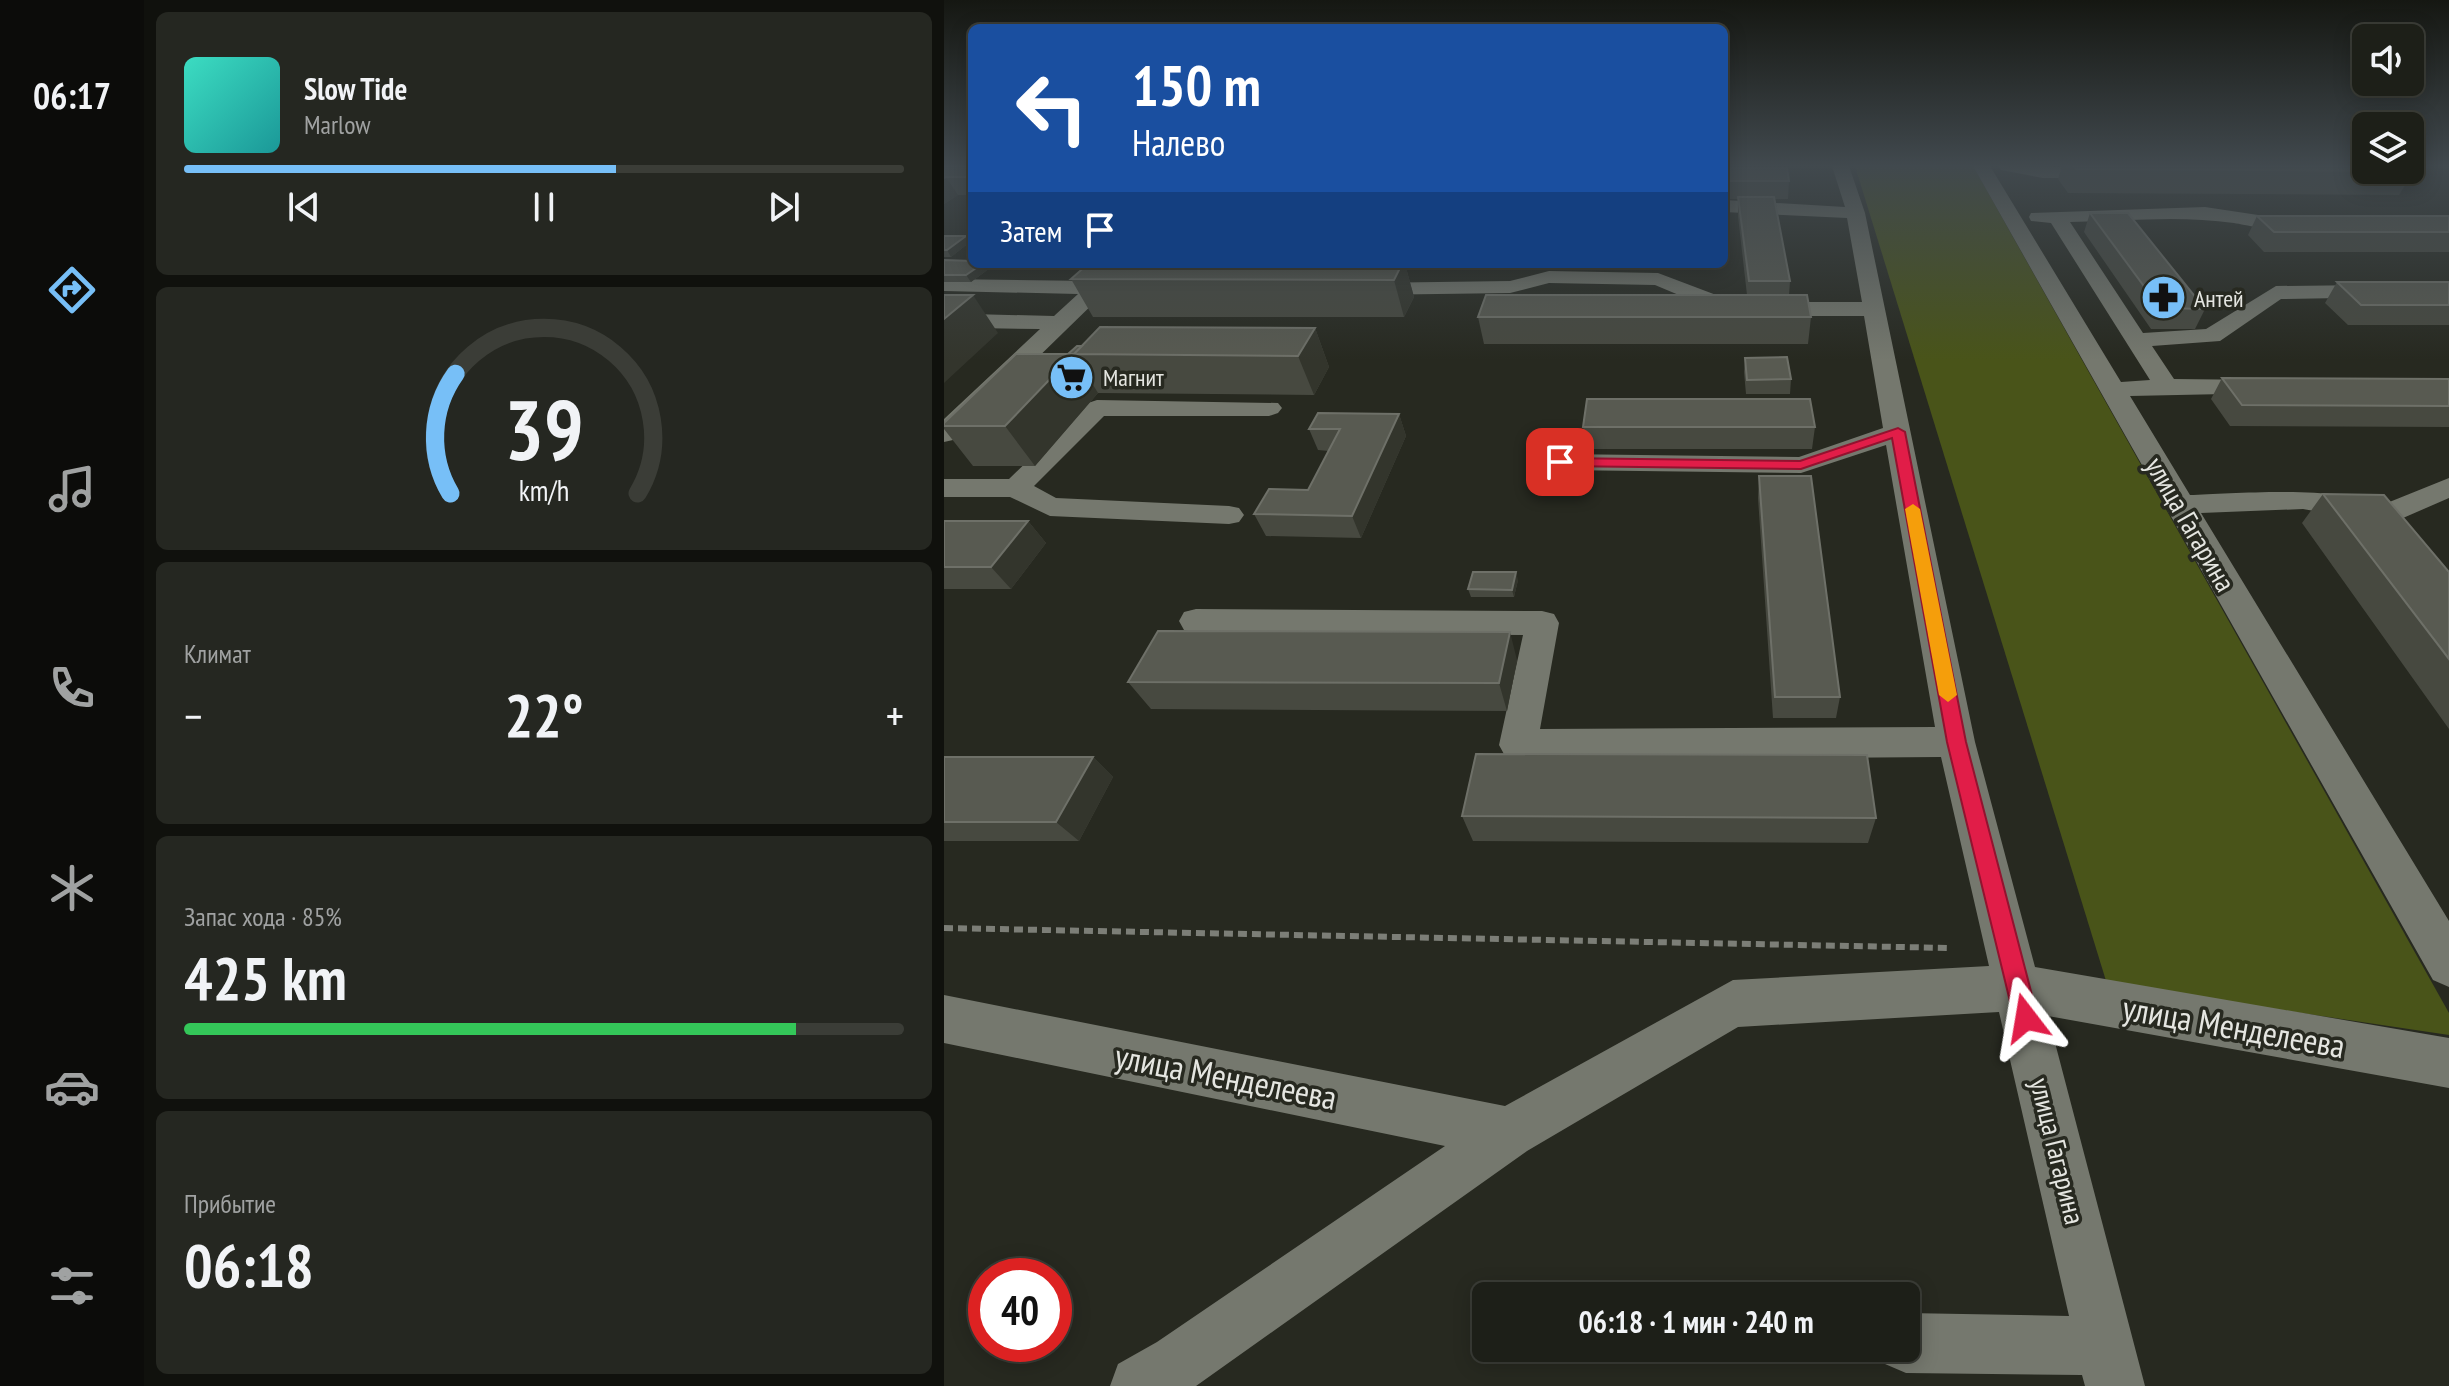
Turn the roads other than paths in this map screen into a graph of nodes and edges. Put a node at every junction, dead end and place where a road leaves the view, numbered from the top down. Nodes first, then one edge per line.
1 (1859, 231) edge
2 (2019, 231) edge
3 (2066, 231) edge
4 (2132, 231) edge
5 (2139, 240) edge
6 (1118, 268) edge
7 (944, 285) edge
8 (1096, 288) junction
9 (1143, 288) edge
10 (1346, 289) edge
11 (2449, 290) edge
12 (1732, 309) junction
13 (1875, 309) junction
14 (1672, 310) edge
15 (2194, 312) edge
16 (1060, 323) junction
17 (944, 331) edge
18 (2212, 336) junction
19 (2137, 340) junction
20 (2166, 386) junction
21 (2291, 389) edge
22 (2112, 390) junction
23 (1269, 408) dead end
24 (1898, 432) junction
25 (944, 434) edge
26 (1560, 462) dead end
27 (2449, 487) edge
28 (944, 488) edge
29 (1016, 488) junction
30 (2180, 505) junction
31 (1229, 515) dead end
32 (2385, 515) junction
33 (2449, 599) edge
34 (1196, 621) dead end
35 (1956, 742) junction
36 (2449, 964) edge
37 (2014, 969) junction
38 (944, 1019) edge
39 (2449, 1063) edge
40 (1509, 1133) junction
41 (1920, 1345) edge
42 (2110, 1366) edge
43 (1140, 1386) edge

1 - 13 street, улица Гагарина
2 - 22 street, улица Гагарина
3 - 19 street
4 - 5 street
6 - 8 street
7 - 8 street
8 - 9 street
8 - 16 street
10 - 12 street
11 - 18 street
12 - 13 street
12 - 14 street
13 - 24 street, улица Гагарина
15 - 18 street
16 - 17 street
16 - 25 street
18 - 19 street
19 - 20 street
20 - 21 street
20 - 22 street
22 - 30 street, улица Гагарина
23 - 29 street
24 - 26 street
24 - 35 street, улица Гагарина
27 - 32 street
28 - 29 street
29 - 31 street
30 - 32 street
30 - 36 street, улица Гагарина
32 - 33 street
34 - 35 street
35 - 37 street, улица Гагарина
37 - 39 street, улица Менделеева
37 - 40 street, улица Менделеева
37 - 42 street, улица Гагарина
38 - 40 street, улица Менделеева
40 - 43 street, улица Менделеева
41 - 42 street

